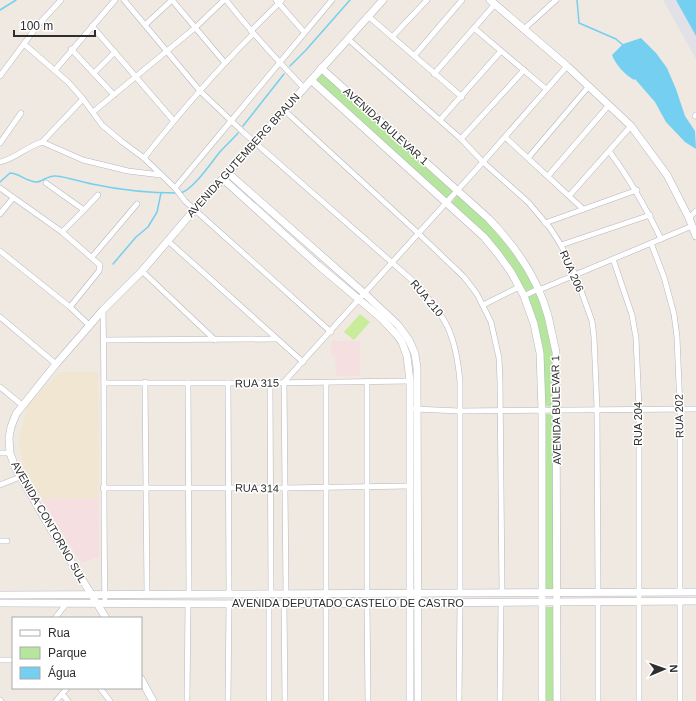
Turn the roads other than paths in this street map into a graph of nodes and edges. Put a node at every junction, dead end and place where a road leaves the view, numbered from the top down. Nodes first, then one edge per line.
1 (62, 0) edge
2 (114, 0) edge
3 (124, 0) edge
4 (172, 0) edge
5 (225, 0) edge
6 (383, 0) edge
7 (426, 0) edge
8 (462, 0) edge
9 (556, 0) edge
10 (279, 1) edge
11 (328, 1) edge
12 (492, 2) edge
13 (368, 16) junction
14 (145, 25) junction
15 (92, 26) junction
16 (196, 27) junction
17 (474, 28) junction
18 (524, 29) junction
19 (304, 32) junction
20 (252, 33) junction
21 (392, 37) junction
22 (348, 39) junction
23 (24, 44) junction
24 (72, 49) junction
25 (168, 51) junction
26 (501, 51) junction
27 (115, 52) junction
28 (414, 56) junction
29 (225, 63) junction
30 (279, 63) junction
31 (567, 66) junction
32 (321, 68) junction
33 (55, 70) junction
34 (524, 70) junction
35 (94, 73) junction
36 (434, 74) junction
37 (0, 76) edge
38 (136, 76) junction
39 (311, 80) junction
40 (589, 86) junction
41 (304, 88) junction
42 (546, 89) junction
43 (200, 91) junction
44 (114, 95) junction
45 (462, 97) junction
46 (83, 99) junction
47 (609, 105) junction
48 (284, 110) junction
49 (93, 112) junction
50 (21, 113) dead end
51 (173, 120) junction
52 (440, 120) junction
53 (231, 121) junction
54 (631, 126) junction
55 (505, 137) junction
56 (461, 139) junction
57 (42, 142) junction
58 (256, 142) junction
59 (0, 143) edge
60 (609, 151) junction
61 (144, 158) junction
62 (528, 158) junction
63 (0, 162) edge
64 (483, 162) junction
65 (228, 174) junction
66 (162, 176) junction
67 (548, 176) junction
68 (223, 179) junction
69 (46, 183) dead end
70 (0, 188) edge
71 (175, 188) junction
72 (458, 190) junction
73 (637, 190) junction
74 (98, 194) dead end
75 (570, 196) junction
76 (13, 198) junction
77 (446, 203) junction
78 (137, 204) dead end
79 (195, 209) junction
80 (583, 209) junction
81 (84, 210) junction
82 (696, 211) edge
83 (0, 214) edge
84 (650, 215) junction
85 (689, 218) junction
86 (545, 223) junction
87 (692, 226) junction
88 (62, 232) junction
89 (418, 233) junction
90 (696, 236) edge
91 (661, 239) junction
92 (168, 241) junction
93 (651, 243) junction
94 (561, 245) junction
95 (0, 251) edge
96 (92, 257) junction
97 (613, 259) junction
98 (392, 262) junction
99 (142, 271) junction
100 (575, 274) junction
101 (519, 287) junction
102 (539, 289) junction
103 (365, 294) junction
104 (524, 296) junction
105 (359, 299) junction
106 (483, 305) junction
107 (70, 307) junction
108 (103, 310) junction
109 (0, 317) edge
110 (90, 326) junction
111 (331, 332) junction
112 (276, 339) junction
113 (104, 340) junction
114 (215, 340) junction
115 (303, 362) junction
116 (56, 364) junction
117 (367, 381) junction
118 (410, 381) junction
119 (145, 382) junction
120 (284, 382) junction
121 (104, 383) junction
122 (188, 383) junction
123 (228, 383) junction
124 (270, 383) junction
125 (326, 383) junction
126 (0, 387) edge
127 (22, 405) junction
128 (414, 409) junction
129 (597, 409) junction
130 (639, 409) junction
131 (680, 409) junction
132 (696, 409) edge
133 (501, 410) junction
134 (542, 410) junction
135 (557, 410) junction
136 (459, 411) junction
137 (0, 453) edge
138 (10, 453) junction
139 (20, 477) junction
140 (0, 485) edge
141 (410, 486) junction
142 (145, 487) junction
143 (228, 487) junction
144 (326, 487) junction
145 (367, 487) junction
146 (103, 488) junction
147 (188, 488) junction
148 (270, 488) junction
149 (284, 488) junction
150 (0, 541) edge
151 (7, 541) dead end
152 (325, 592) junction
153 (367, 592) junction
154 (502, 592) junction
155 (542, 592) junction
156 (557, 592) junction
157 (598, 592) junction
158 (639, 592) junction
159 (680, 592) junction
160 (696, 592) edge
161 (271, 593) junction
162 (286, 593) junction
163 (414, 593) junction
164 (460, 593) junction
165 (90, 594) junction
166 (105, 594) junction
167 (147, 594) junction
168 (189, 594) junction
169 (229, 594) junction
170 (0, 595) edge
171 (639, 601) junction
172 (680, 601) junction
173 (696, 601) edge
174 (410, 602) junction
175 (418, 602) junction
176 (460, 602) junction
177 (542, 602) junction
178 (558, 602) junction
179 (598, 602) junction
180 (0, 603) edge
181 (67, 603) junction
182 (96, 603) junction
183 (105, 603) junction
184 (188, 603) junction
185 (229, 603) junction
186 (284, 603) junction
187 (325, 603) junction
188 (367, 603) junction
189 (501, 603) junction
190 (269, 604) junction
191 (56, 617) edge
192 (105, 617) edge
193 (414, 651) junction
194 (0, 660) edge
195 (12, 660) edge
196 (142, 681) edge
197 (66, 689) edge
198 (101, 689) edge
199 (62, 694) junction
200 (56, 701) edge
201 (68, 701) edge
202 (110, 701) edge
203 (153, 701) edge
204 (187, 701) edge
205 (228, 701) edge
206 (269, 701) edge
207 (285, 701) edge
208 (326, 701) edge
209 (368, 701) edge
210 (410, 701) edge
211 (418, 701) edge
212 (460, 701) edge
213 (500, 701) edge
214 (542, 701) edge
215 (557, 701) edge
216 (598, 701) edge
217 (639, 701) edge
218 (680, 701) edge

1 - 23 street
2 - 15 street
3 - 14 street, RUA 210
4 - 14 street
4 - 16 street
5 - 16 street
5 - 20 street
6 - 13 street, AVENIDA GUTEMBERG BRAUN
7 - 21 street
8 - 28 street
9 - 18 street
10 - 19 street
10 - 20 street
11 - 19 street
12 - 17 street
12 - 18 street
13 - 21 street
13 - 22 street, AVENIDA GUTEMBERG BRAUN
14 - 25 street, RUA 210
15 - 24 street
15 - 27 street
16 - 25 street
16 - 29 street
17 - 26 street
17 - 36 street
18 - 31 street
19 - 30 street
20 - 29 street
20 - 30 street
21 - 28 street
22 - 32 street, AVENIDA GUTEMBERG BRAUN
22 - 52 street, RUA 206
23 - 33 street
23 - 37 street
24 - 33 street
24 - 35 street
25 - 38 street
25 - 43 street, RUA 210
26 - 34 street
26 - 45 street
27 - 35 street
27 - 38 street
28 - 36 street
29 - 43 street
30 - 41 street
30 - 53 street
31 - 40 street
31 - 42 street
32 - 39 street, AVENIDA GUTEMBERG BRAUN
32 - 72 street, AVENIDA BULEVAR 1
33 - 46 street
34 - 42 street
34 - 56 street
35 - 44 street
36 - 45 street
38 - 44 street
38 - 51 street
39 - 41 street, AVENIDA GUTEMBERG BRAUN
39 - 77 street, AVENIDA BULEVAR 1
40 - 47 street
40 - 62 street
41 - 48 street, AVENIDA GUTEMBERG BRAUN
42 - 55 street
43 - 51 street
43 - 53 street, RUA 210
44 - 49 street
45 - 52 street
46 - 49 street
46 - 57 street
47 - 54 street
47 - 67 street
48 - 58 street, AVENIDA GUTEMBERG BRAUN
48 - 89 street
49 - 61 street
50 - 59 street
51 - 61 street
52 - 56 street, RUA 206
53 - 58 street, RUA 210
53 - 71 street
54 - 60 street
54 - 85 street
55 - 62 street
55 - 64 street
56 - 64 street, RUA 206
57 - 63 street
57 - 66 street
58 - 65 street, AVENIDA GUTEMBERG BRAUN
58 - 98 street, RUA 210
60 - 73 street
60 - 75 street
61 - 66 street
62 - 67 street
64 - 72 street
64 - 86 street, RUA 206
65 - 68 street, AVENIDA GUTEMBERG BRAUN
65 - 103 street
66 - 71 street
67 - 75 street
68 - 79 street, AVENIDA GUTEMBERG BRAUN
68 - 105 street
69 - 81 street
70 - 76 street
71 - 79 street
72 - 77 street
72 - 102 street, AVENIDA BULEVAR 1
73 - 80 street
73 - 84 street
74 - 81 street
75 - 80 street
76 - 83 street
76 - 88 street
77 - 89 street
77 - 101 street, AVENIDA BULEVAR 1
78 - 96 street
79 - 92 street, AVENIDA GUTEMBERG BRAUN
79 - 111 street
80 - 86 street
81 - 88 street
82 - 85 street
84 - 91 street
84 - 94 street
85 - 87 street
86 - 94 street, RUA 206
87 - 90 street
87 - 91 street
88 - 96 street
89 - 98 street
89 - 106 street
91 - 93 street
92 - 99 street, AVENIDA GUTEMBERG BRAUN
92 - 112 street
93 - 97 street
93 - 131 street, RUA 202
94 - 100 street, RUA 206
95 - 107 street
96 - 107 street
97 - 100 street
97 - 130 street, RUA 204
98 - 103 street
98 - 136 street, RUA 210
99 - 108 street, AVENIDA GUTEMBERG BRAUN
99 - 114 street
100 - 102 street
100 - 129 street, RUA 206
101 - 104 street, AVENIDA BULEVAR 1
101 - 106 street
102 - 104 street
102 - 135 street, AVENIDA BULEVAR 1
103 - 105 street
103 - 128 street
104 - 134 street, AVENIDA BULEVAR 1
105 - 111 street
105 - 118 street
106 - 133 street
107 - 110 street
108 - 110 street, AVENIDA CONTORNO SUL
108 - 113 street
109 - 116 street
110 - 116 street, AVENIDA CONTORNO SUL
111 - 115 street
112 - 114 street
112 - 115 street
113 - 114 street
113 - 121 street
115 - 120 street
116 - 127 street, AVENIDA CONTORNO SUL
117 - 118 street, RUA 315
117 - 125 street, RUA 315
117 - 145 street
118 - 128 street
119 - 121 street, RUA 315
119 - 122 street, RUA 315
119 - 142 street
120 - 124 street, RUA 315
120 - 125 street, RUA 315
120 - 149 street
121 - 146 street
122 - 123 street, RUA 315
122 - 147 street
123 - 124 street, RUA 315
123 - 143 street
124 - 148 street
125 - 144 street
126 - 127 street
127 - 138 street, AVENIDA CONTORNO SUL
128 - 136 street
128 - 141 street
128 - 163 street
129 - 130 street
129 - 135 street
129 - 157 street, RUA 206
130 - 131 street
130 - 158 street, RUA 204
131 - 132 street
131 - 159 street, RUA 202
133 - 134 street
133 - 136 street
133 - 154 street
134 - 135 street
134 - 155 street, AVENIDA BULEVAR 1
135 - 156 street, AVENIDA BULEVAR 1
136 - 164 street, RUA 210
137 - 138 street
138 - 139 street, AVENIDA CONTORNO SUL
139 - 140 street
139 - 165 street, AVENIDA CONTORNO SUL
141 - 145 street, RUA 314
141 - 163 street
142 - 146 street, RUA 314
142 - 147 street, RUA 314
142 - 167 street
143 - 147 street, RUA 314
143 - 148 street, RUA 314
143 - 169 street
144 - 145 street, RUA 314
144 - 149 street, RUA 314
144 - 152 street
145 - 153 street
146 - 166 street
147 - 168 street
148 - 149 street, RUA 314
148 - 161 street
149 - 162 street
150 - 151 street
152 - 153 street, AVENIDA DEPUTADO CASTELO DE CASTRO
152 - 162 street, AVENIDA DEPUTADO CASTELO DE CASTRO
152 - 187 street
153 - 163 street, AVENIDA DEPUTADO CASTELO DE CASTRO
154 - 155 street, AVENIDA DEPUTADO CASTELO DE CASTRO
154 - 164 street, AVENIDA DEPUTADO CASTELO DE CASTRO
155 - 156 street, AVENIDA DEPUTADO CASTELO DE CASTRO
155 - 177 street, AVENIDA BULEVAR 1
156 - 157 street, AVENIDA DEPUTADO CASTELO DE CASTRO
156 - 178 street, AVENIDA BULEVAR 1
157 - 158 street, AVENIDA DEPUTADO CASTELO DE CASTRO
158 - 159 street, AVENIDA DEPUTADO CASTELO DE CASTRO
158 - 171 street, RUA 204
159 - 160 street, AVENIDA DEPUTADO CASTELO DE CASTRO
161 - 162 street, AVENIDA DEPUTADO CASTELO DE CASTRO
161 - 169 street, AVENIDA DEPUTADO CASTELO DE CASTRO
163 - 164 street, AVENIDA DEPUTADO CASTELO DE CASTRO
163 - 174 street
163 - 175 street
165 - 166 street, AVENIDA DEPUTADO CASTELO DE CASTRO
165 - 170 street, AVENIDA DEPUTADO CASTELO DE CASTRO
165 - 182 street, AVENIDA CONTORNO SUL
166 - 167 street, AVENIDA DEPUTADO CASTELO DE CASTRO
166 - 183 street
167 - 168 street, AVENIDA DEPUTADO CASTELO DE CASTRO
168 - 169 street, AVENIDA DEPUTADO CASTELO DE CASTRO
171 - 172 street, AVENIDA DEPUTADO CASTELO DE CASTRO
171 - 179 street, AVENIDA DEPUTADO CASTELO DE CASTRO
171 - 217 street, RUA 204
172 - 173 street, AVENIDA DEPUTADO CASTELO DE CASTRO
172 - 218 street
174 - 175 street, AVENIDA DEPUTADO CASTELO DE CASTRO
174 - 188 street, AVENIDA DEPUTADO CASTELO DE CASTRO
174 - 193 street
175 - 176 street, AVENIDA DEPUTADO CASTELO DE CASTRO
175 - 193 street
176 - 189 street, AVENIDA DEPUTADO CASTELO DE CASTRO
176 - 212 street
177 - 178 street, AVENIDA DEPUTADO CASTELO DE CASTRO
177 - 189 street, AVENIDA DEPUTADO CASTELO DE CASTRO
177 - 214 street, AVENIDA BULEVAR 1
178 - 179 street, AVENIDA DEPUTADO CASTELO DE CASTRO
178 - 215 street, AVENIDA BULEVAR 1
179 - 216 street
180 - 181 street, AVENIDA DEPUTADO CASTELO DE CASTRO
181 - 182 street, AVENIDA DEPUTADO CASTELO DE CASTRO
181 - 191 street
182 - 183 street, AVENIDA DEPUTADO CASTELO DE CASTRO
182 - 192 street, AVENIDA CONTORNO SUL
183 - 184 street, AVENIDA DEPUTADO CASTELO DE CASTRO
184 - 185 street, AVENIDA DEPUTADO CASTELO DE CASTRO
184 - 204 street
185 - 190 street, AVENIDA DEPUTADO CASTELO DE CASTRO
185 - 205 street
186 - 187 street, AVENIDA DEPUTADO CASTELO DE CASTRO
186 - 190 street, AVENIDA DEPUTADO CASTELO DE CASTRO
186 - 207 street
187 - 188 street, AVENIDA DEPUTADO CASTELO DE CASTRO
187 - 208 street
188 - 209 street
189 - 213 street
190 - 206 street
193 - 210 street
193 - 211 street
194 - 195 street
196 - 203 street
197 - 199 street
198 - 202 street
199 - 200 street
199 - 201 street

